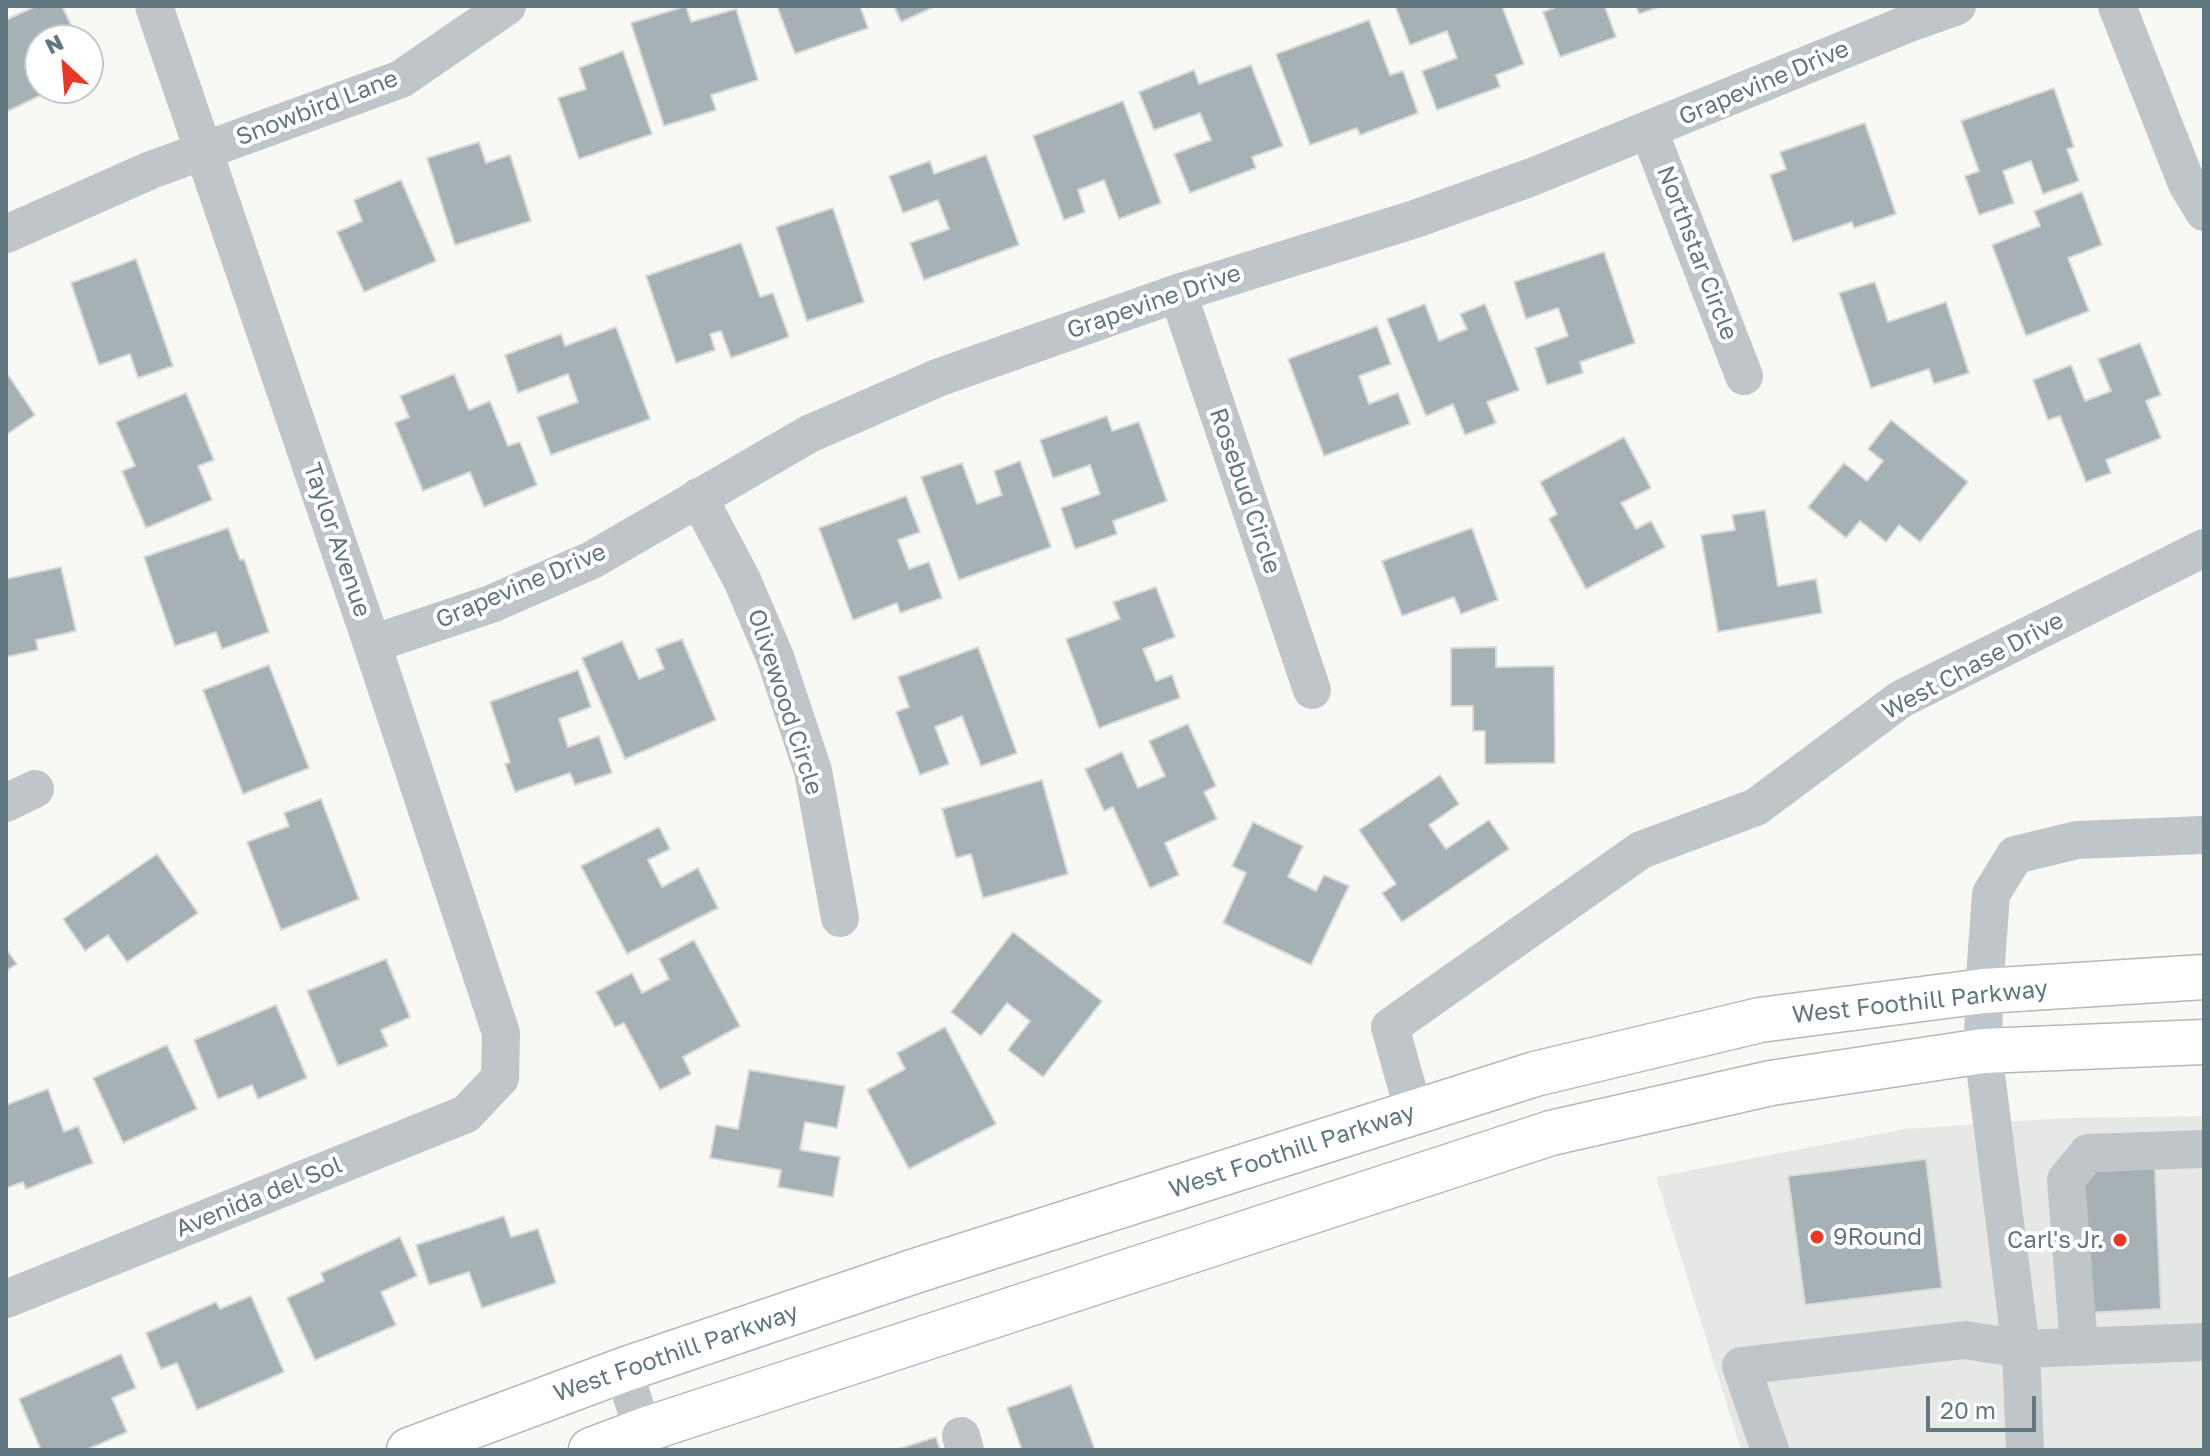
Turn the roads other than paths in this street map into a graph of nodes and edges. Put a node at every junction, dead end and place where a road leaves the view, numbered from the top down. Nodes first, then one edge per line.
1 (154, 6) edge
2 (507, 6) edge
3 (1957, 6) edge
4 (2117, 6) edge
5 (1909, 14) edge
6 (1649, 131) junction
7 (203, 151) junction
8 (2204, 212) edge
9 (6, 234) edge
10 (1178, 293) junction
11 (1744, 376) dead end
12 (698, 497) junction
13 (2204, 548) edge
14 (372, 644) junction
15 (1312, 690) dead end
16 (2204, 835) edge
17 (840, 918) dead end
18 (2204, 977) edge
19 (1984, 991) junction
20 (2204, 1042) edge
21 (1983, 1051) junction
22 (500, 1078) joint
23 (1414, 1112) junction
24 (2204, 1149) edge
25 (6, 1299) edge
26 (2204, 1342) edge
27 (2079, 1347) junction
28 (2021, 1349) junction
29 (623, 1370) junction
30 (647, 1440) edge
31 (409, 1450) edge
32 (591, 1450) edge
33 (1770, 1450) edge
34 (2025, 1450) edge

1 - 7 street, Taylor Avenue
2 - 7 street, Snowbird Lane
3 - 5 street, Grapevine Drive
4 - 8 street
5 - 6 street, Grapevine Drive
6 - 10 street, Grapevine Drive
6 - 11 street, Northstar Circle
7 - 9 street, Snowbird Lane
7 - 14 street, Taylor Avenue
10 - 12 street, Grapevine Drive
10 - 15 street, Rosebud Circle
12 - 14 street, Grapevine Drive
12 - 17 street, Olivewood Circle
13 - 23 street, West Chase Drive
14 - 22 street, Taylor Avenue
16 - 19 street
18 - 19 main road, West Foothill Parkway
19 - 21 street
19 - 23 main road, West Foothill Parkway
20 - 21 main road
21 - 28 street
21 - 30 main road
22 - 25 street, Avenida del Sol
23 - 29 main road, West Foothill Parkway
24 - 27 street
26 - 27 street
27 - 28 street
28 - 33 street
28 - 34 street
29 - 30 street
29 - 31 main road, West Foothill Parkway
30 - 32 main road

